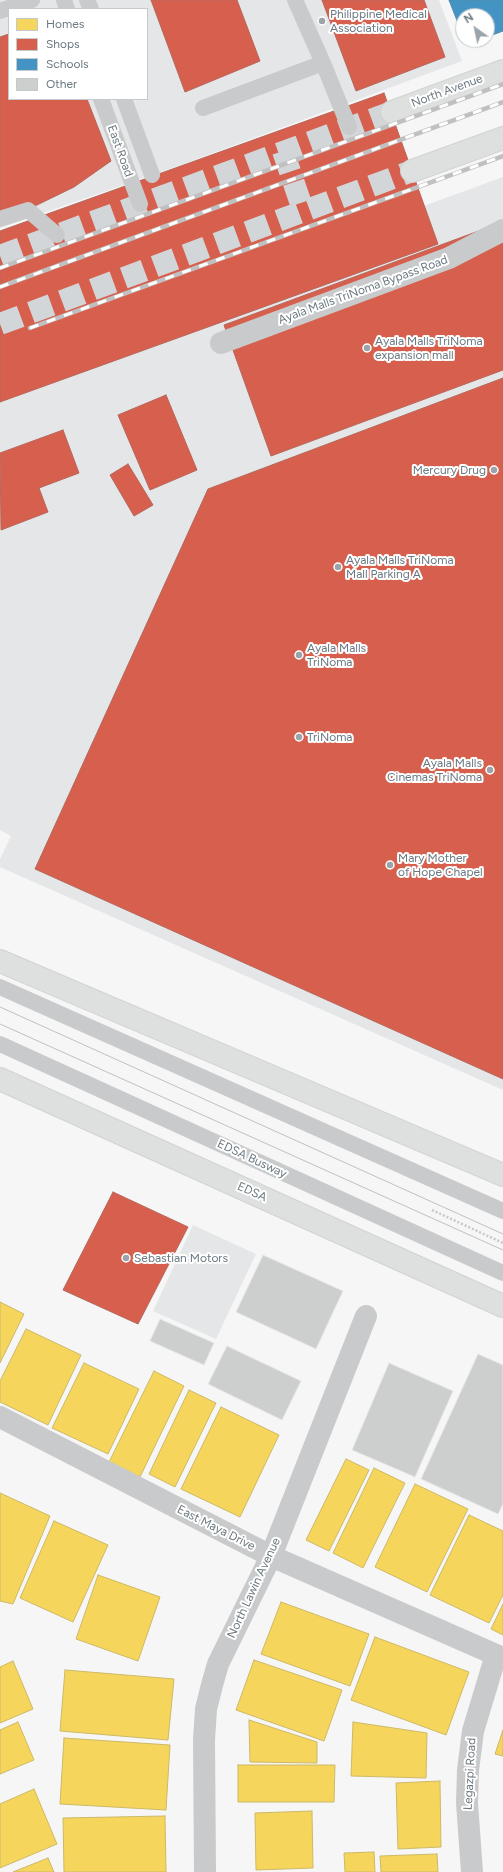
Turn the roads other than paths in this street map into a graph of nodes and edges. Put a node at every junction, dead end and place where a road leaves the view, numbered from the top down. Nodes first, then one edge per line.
1 (32, 0) edge
2 (295, 0) edge
3 (11, 8) edge
4 (323, 63) junction
5 (503, 71) edge
6 (101, 100) edge
7 (124, 100) edge
8 (203, 108) dead end
9 (392, 112) tunnel mouth
10 (348, 128) dead end
11 (503, 138) edge
12 (412, 171) tunnel mouth
13 (152, 175) dead end
14 (140, 204) dead end
15 (0, 219) edge
16 (503, 230) edge
17 (57, 235) dead end
18 (221, 343) dead end
19 (0, 961) edge
20 (0, 987) edge
21 (0, 1044) edge
22 (0, 1079) edge
23 (503, 1175) edge
24 (503, 1211) edge
25 (503, 1273) edge
26 (503, 1306) edge
27 (366, 1316) dead end
28 (0, 1417) edge
29 (271, 1556) junction
30 (500, 1657) edge
31 (205, 1872) edge
32 (472, 1872) edge

1 - 3 lane
2 - 4 lane
4 - 8 lane
4 - 10 lane
5 - 9 main road, North Avenue
6 - 14 lane, East Road
7 - 13 lane, East Road
11 - 12 main road
15 - 17 lane
16 - 18 street, Ayala Malls TriNoma Bypass Road
19 - 23 main road
20 - 24 lane
21 - 25 lane, EDSA Busway
22 - 26 main road, EDSA
27 - 29 street, North Lawin Avenue
28 - 29 street, East Maya Drive
29 - 30 street, East Maya Drive
29 - 31 street, North Lawin Avenue
30 - 32 street, Legazpi Road

